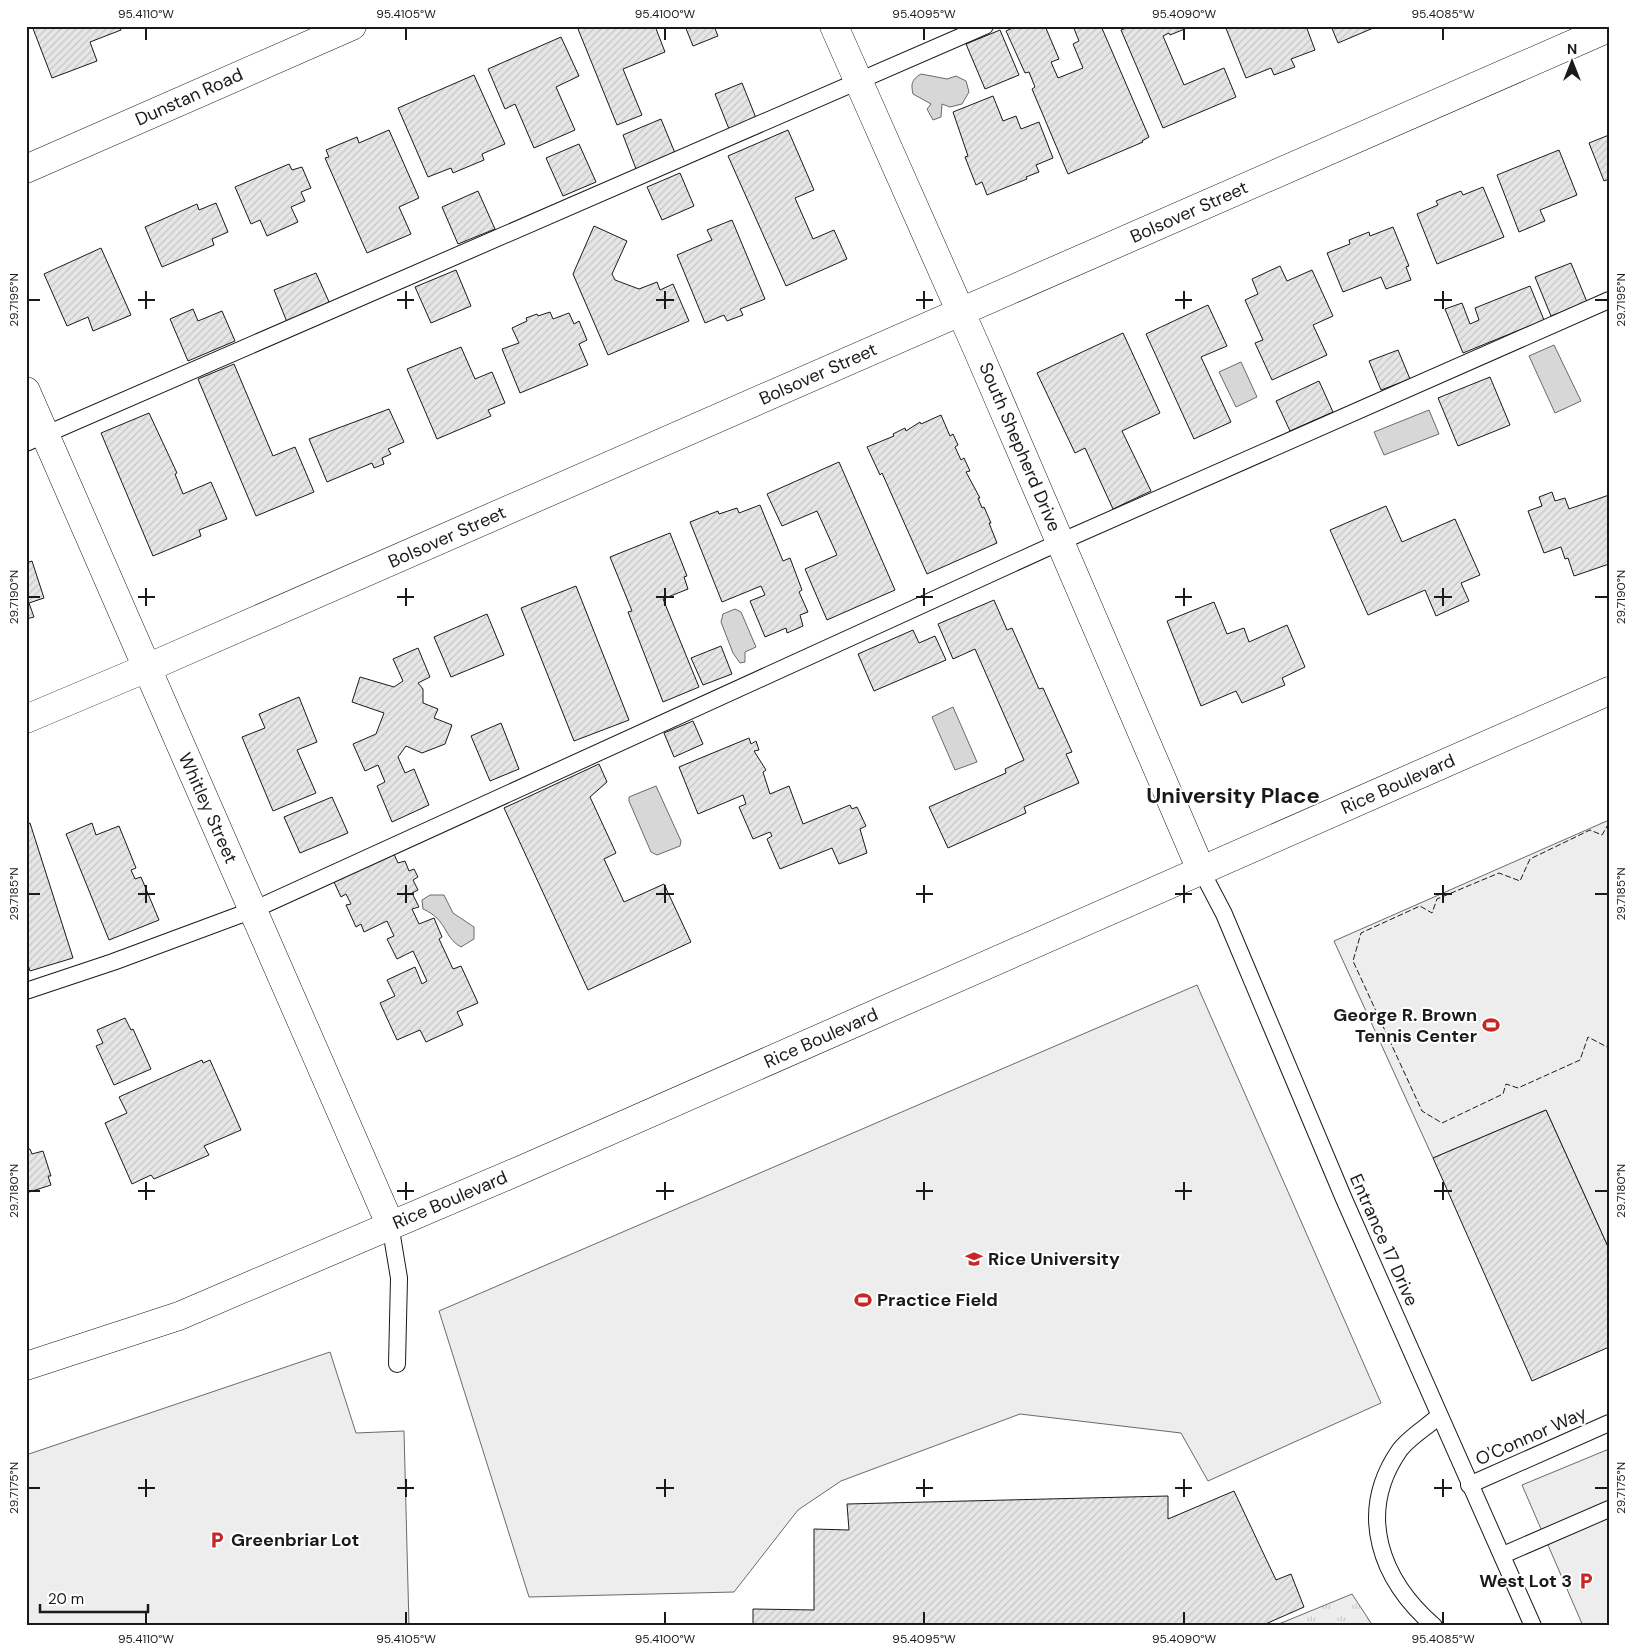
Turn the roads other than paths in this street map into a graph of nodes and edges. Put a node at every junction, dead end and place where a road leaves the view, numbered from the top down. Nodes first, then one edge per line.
1 (352, 26) edge
2 (834, 26) edge
3 (985, 26) edge
4 (1609, 28) edge
5 (859, 81) junction
6 (26, 168) edge
7 (1609, 300) edge
8 (961, 312) junction
9 (26, 391) edge
10 (36, 439) edge
11 (1060, 542) junction
12 (147, 668) junction
13 (1609, 692) edge
14 (26, 719) edge
15 (1201, 870) junction
16 (253, 910) junction
17 (26, 991) edge
18 (390, 1224) junction
19 (397, 1364) dead end
20 (26, 1366) edge
21 (1439, 1416) junction
22 (1609, 1423) edge
23 (1469, 1485) junction
24 (1609, 1509) edge
25 (1503, 1555) junction
26 (1529, 1624) edge
27 (1434, 1626) edge

1 - 6 street, Dunstan Road
2 - 5 street, South Shepherd Drive
3 - 5 lane
4 - 8 street, Bolsover Street
5 - 8 street, South Shepherd Drive
5 - 10 lane
7 - 11 lane
8 - 11 street, South Shepherd Drive
8 - 12 street, Bolsover Street
9 - 10 street, Whitley Street
10 - 12 street, Whitley Street
11 - 15 street, South Shepherd Drive
11 - 16 lane
12 - 14 street, Bolsover Street
12 - 16 street, Whitley Street
13 - 15 street, Rice Boulevard
15 - 18 street, Rice Boulevard
15 - 21 lane, Entrance 17 Drive
16 - 17 lane
16 - 18 street, Whitley Street
18 - 19 lane
18 - 20 street, Rice Boulevard
21 - 23 lane, Entrance 17 Drive
21 - 27 lane
22 - 23 lane, O'Connor Way
23 - 25 lane, Entrance 17 Drive
24 - 25 lane
25 - 26 lane, Entrance 17 Drive

